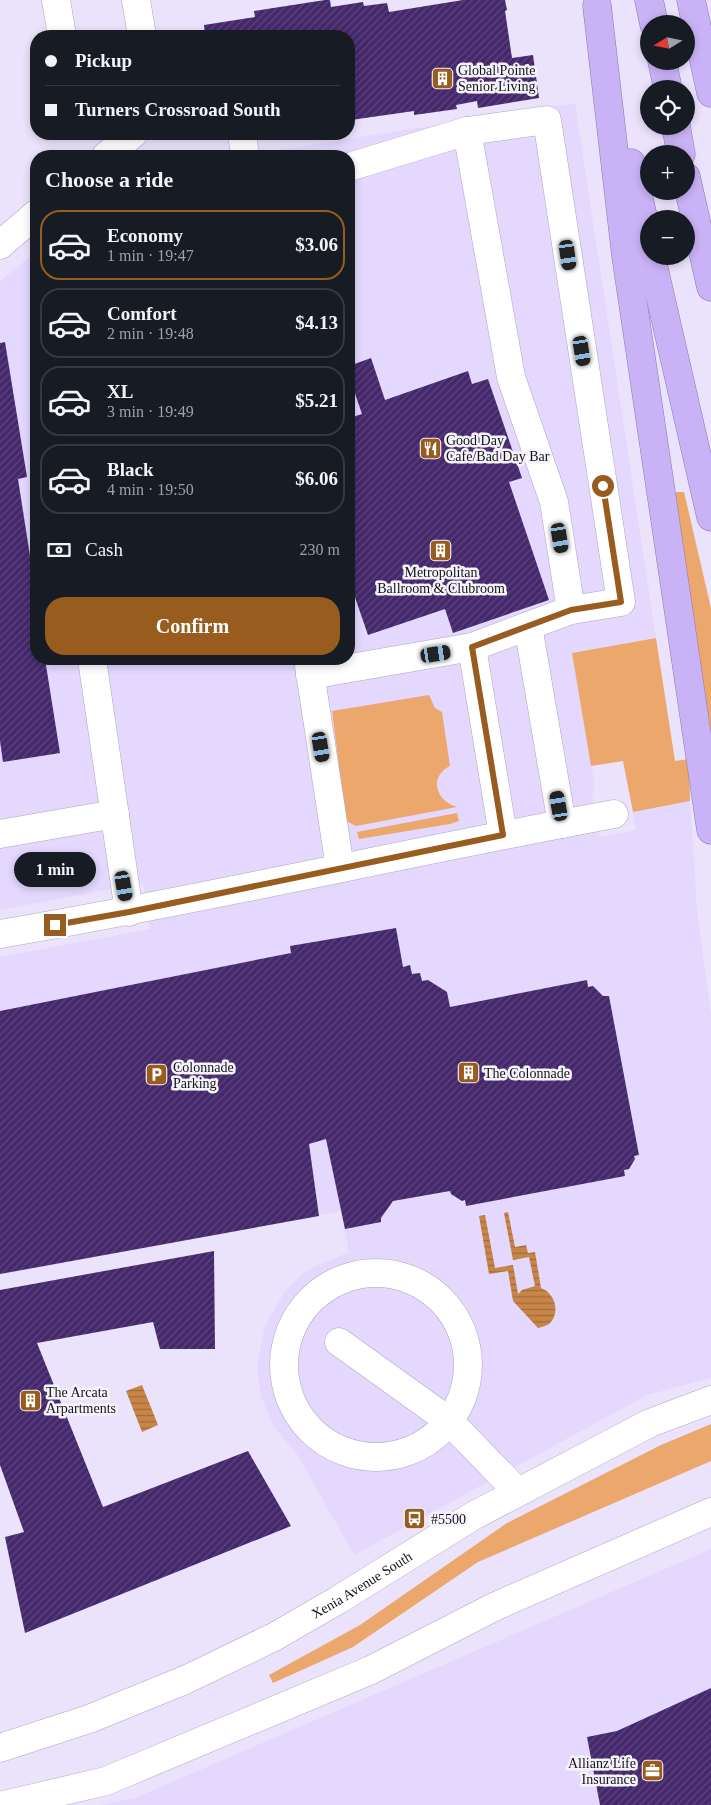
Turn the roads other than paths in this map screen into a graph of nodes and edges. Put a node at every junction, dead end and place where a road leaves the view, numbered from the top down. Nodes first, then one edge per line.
1 (56, 0) edge
2 (136, 0) edge
3 (649, 0) edge
4 (691, 0) edge
5 (596, 3) edge
6 (652, 15) edge
7 (61, 30) edge
8 (141, 30) edge
9 (711, 93) edge
10 (467, 131) junction
11 (123, 140) edge
12 (108, 150) edge
13 (355, 165) edge
14 (691, 200) edge
15 (642, 210) edge
16 (30, 219) edge
17 (0, 245) edge
18 (653, 265) edge
19 (711, 287) edge
20 (711, 517) edge
21 (571, 610) junction
22 (528, 626) junction
23 (472, 647) junction
24 (355, 661) edge
25 (93, 665) edge
26 (325, 665) edge
27 (309, 667) edge
28 (115, 814) junction
29 (614, 814) dead end
30 (562, 824) junction
31 (711, 830) edge
32 (0, 834) edge
33 (503, 835) junction
34 (340, 868) junction
35 (129, 912) junction
36 (0, 934) edge
37 (339, 1342) dead end
38 (711, 1400) edge
39 (450, 1421) junction
40 (518, 1492) junction
41 (711, 1512) edge
42 (0, 1748) edge
43 (4, 1805) edge

1 - 7 street
2 - 8 street
3 - 6 highway
4 - 9 highway
5 - 15 highway
5 - 31 highway
10 - 13 street
10 - 21 street
10 - 21 street
11 - 12 street
14 - 19 highway
16 - 17 street
18 - 20 highway
21 - 22 street
22 - 23 street
22 - 30 street
23 - 24 street
23 - 33 street
25 - 28 street
26 - 27 street
27 - 34 street
28 - 32 street
28 - 35 street
29 - 30 street
30 - 33 street
33 - 34 street
34 - 35 street
35 - 36 street
37 - 39 street
38 - 40 street, Xenia Avenue South
39 - 39 street
39 - 40 street
40 - 42 street, Xenia Avenue South
41 - 43 street

